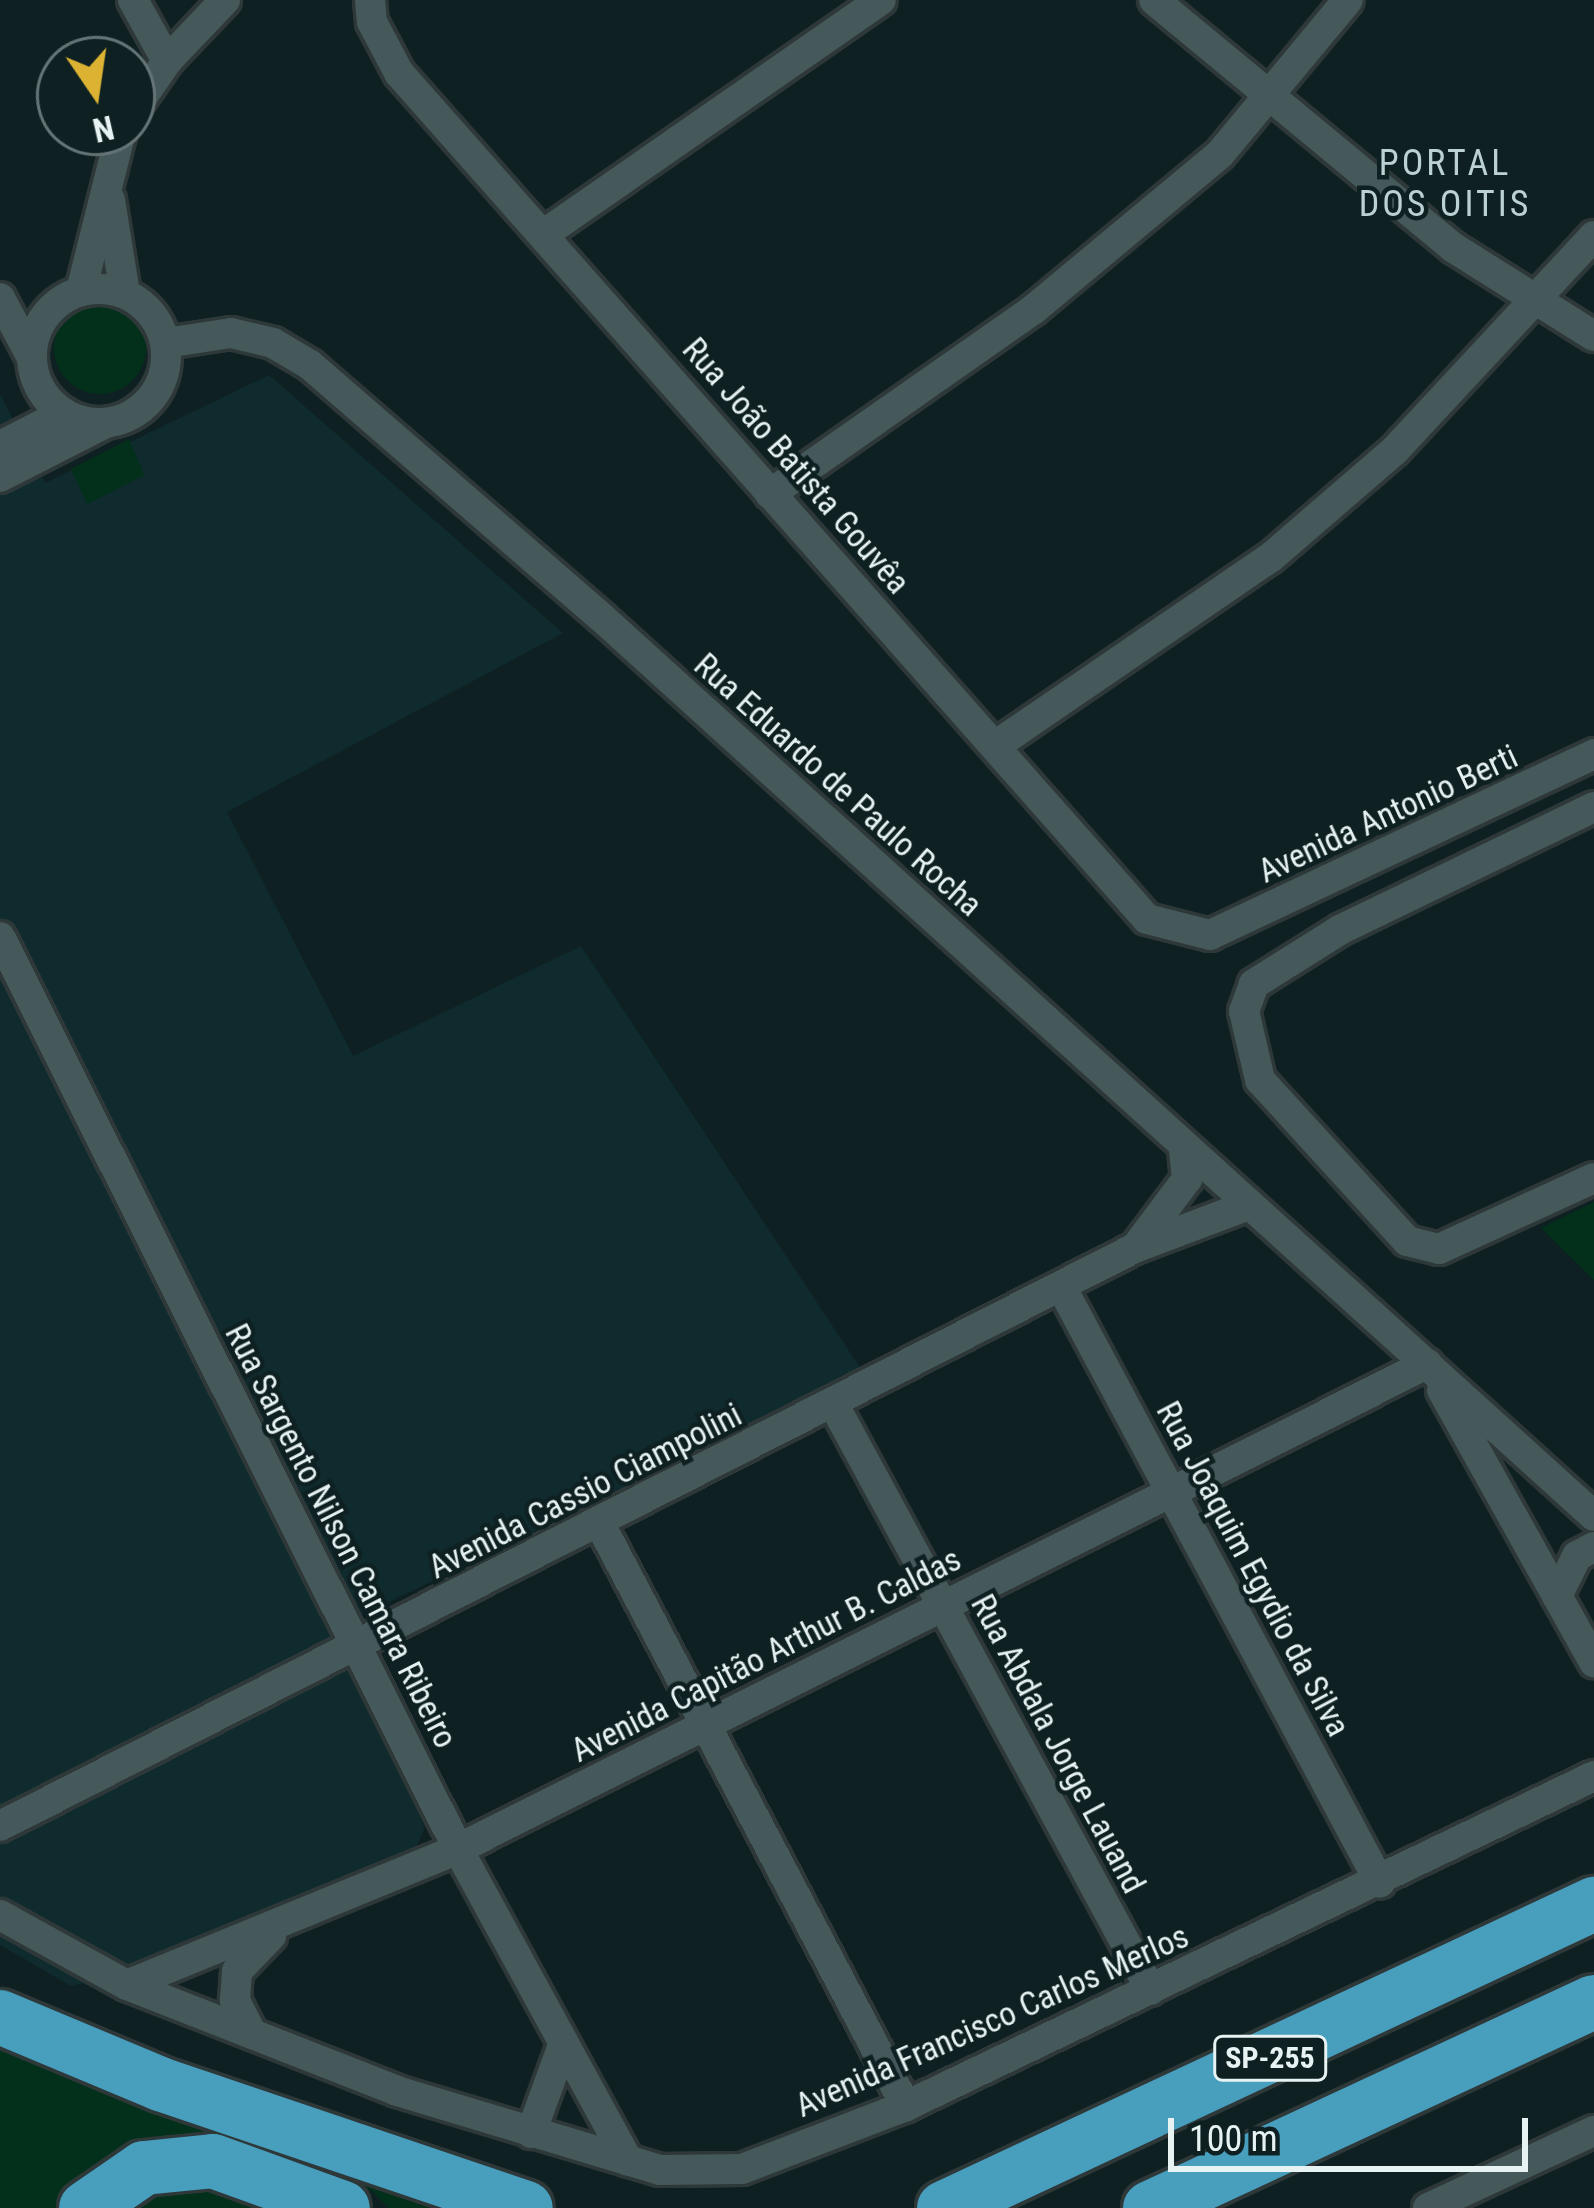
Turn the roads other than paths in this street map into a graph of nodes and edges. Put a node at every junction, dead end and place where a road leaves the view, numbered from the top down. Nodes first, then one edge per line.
1 (133, 0) edge
2 (225, 0) edge
3 (370, 0) edge
4 (881, 0) edge
5 (1154, 0) edge
6 (1348, 0) edge
7 (166, 61) junction
8 (156, 76) edge
9 (1269, 98) junction
10 (115, 156) edge
11 (108, 182) junction
12 (544, 234) junction
13 (1594, 236) edge
14 (81, 291) junction
15 (125, 294) junction
16 (0, 298) edge
17 (1539, 304) junction
18 (45, 316) junction
19 (1594, 336) edge
20 (166, 344) junction
21 (32, 358) junction
22 (64, 413) junction
23 (106, 423) junction
24 (0, 446) edge
25 (0, 477) edge
26 (770, 494) junction
27 (995, 746) junction
28 (1594, 754) edge
29 (1594, 807) edge
30 (1210, 934) joint
31 (0, 938) edge
32 (1184, 1148) junction
33 (1594, 1178) edge
34 (1249, 1205) junction
35 (1136, 1248) junction
36 (1063, 1289) junction
37 (1427, 1364) junction
38 (834, 1406) junction
39 (1171, 1492) junction
40 (1594, 1516) edge
41 (600, 1524) junction
42 (1594, 1547) edge
43 (1557, 1596) junction
44 (943, 1606) junction
45 (356, 1647) junction
46 (1594, 1661) edge
47 (706, 1725) junction
48 (1594, 1776) edge
49 (0, 1826) edge
50 (458, 1849) junction
51 (1380, 1883) junction
52 (1594, 1904) edge
53 (0, 1915) edge
54 (289, 1921) junction
55 (127, 1985) junction
56 (1150, 1990) junction
57 (1594, 2002) edge
58 (0, 2018) edge
59 (252, 2034) junction
60 (562, 2048) junction
61 (1395, 2097) junction
62 (907, 2106) junction
63 (1594, 2131) edge
64 (531, 2134) junction
65 (1057, 2156) junction
66 (628, 2161) junction
67 (86, 2208) edge
68 (343, 2208) edge
69 (526, 2208) edge
70 (916, 2208) edge
71 (944, 2208) edge
72 (1150, 2208) edge
73 (1196, 2208) edge
74 (1428, 2208) edge

1 - 7 street
2 - 7 street
3 - 12 street, Rua João Batista Gouvêa
4 - 12 street
5 - 9 street
6 - 9 street
7 - 8 street
9 - 17 street
9 - 26 street
10 - 11 street
11 - 14 street
11 - 15 street
12 - 26 street, Rua João Batista Gouvêa
13 - 17 street
14 - 15 street
14 - 18 street
15 - 20 street
16 - 18 street
16 - 21 street
17 - 19 street
17 - 27 street
18 - 21 street
20 - 23 street
20 - 32 street, Rua Eduardo de Paulo Rocha
21 - 22 street
22 - 23 street
22 - 24 street
23 - 25 street
26 - 27 street, Rua João Batista Gouvêa
27 - 30 street, Rua João Batista Gouvêa
28 - 30 street, Avenida Antonio Berti
29 - 33 street
31 - 45 street, Rua Sargento Nilson Camara Ribeiro
32 - 34 street, Rua Eduardo de Paulo Rocha
32 - 35 street
34 - 35 street
34 - 37 street, Rua Eduardo de Paulo Rocha
35 - 36 street, Avenida Cassio Ciampolini
36 - 38 street, Avenida Cassio Ciampolini
36 - 39 street, Rua Joaquim Egydio da Silva
37 - 39 street, Avenida Capitão Arthur B. Caldas
37 - 40 street, Rua Eduardo de Paulo Rocha
37 - 43 street
38 - 41 street, Avenida Cassio Ciampolini
38 - 44 street, Rua Abdala Jorge Lauand
39 - 44 street, Avenida Capitão Arthur B. Caldas
39 - 51 street, Rua Joaquim Egydio da Silva
41 - 45 street, Avenida Cassio Ciampolini
41 - 47 street
42 - 43 street
43 - 46 street
44 - 47 street, Avenida Capitão Arthur B. Caldas
44 - 56 street, Rua Abdala Jorge Lauand
45 - 49 street, Avenida Cassio Ciampolini
45 - 50 street, Rua Sargento Nilson Camara Ribeiro
47 - 50 street, Avenida Capitão Arthur B. Caldas
47 - 62 street
48 - 51 street, Avenida Francisco Carlos Merlos
50 - 54 street, Avenida Capitão Arthur B. Caldas
50 - 60 street, Rua Sargento Nilson Camara Ribeiro
51 - 56 street, Avenida Francisco Carlos Merlos
52 - 65 highway, SP-255
53 - 55 street, Avenida Francisco Carlos Merlos
54 - 55 street, Avenida Capitão Arthur B. Caldas
54 - 59 street
55 - 59 street, Avenida Francisco Carlos Merlos
56 - 62 street, Avenida Francisco Carlos Merlos
57 - 61 highway, SP-255
58 - 69 highway
59 - 64 street, Avenida Francisco Carlos Merlos
60 - 64 street
60 - 66 street, Rua Sargento Nilson Camara Ribeiro
61 - 72 highway, SP-255
61 - 73 highway
62 - 66 street, Avenida Francisco Carlos Merlos
63 - 74 street
64 - 66 street, Avenida Francisco Carlos Merlos
65 - 70 highway
65 - 71 highway, SP-255
67 - 68 highway

